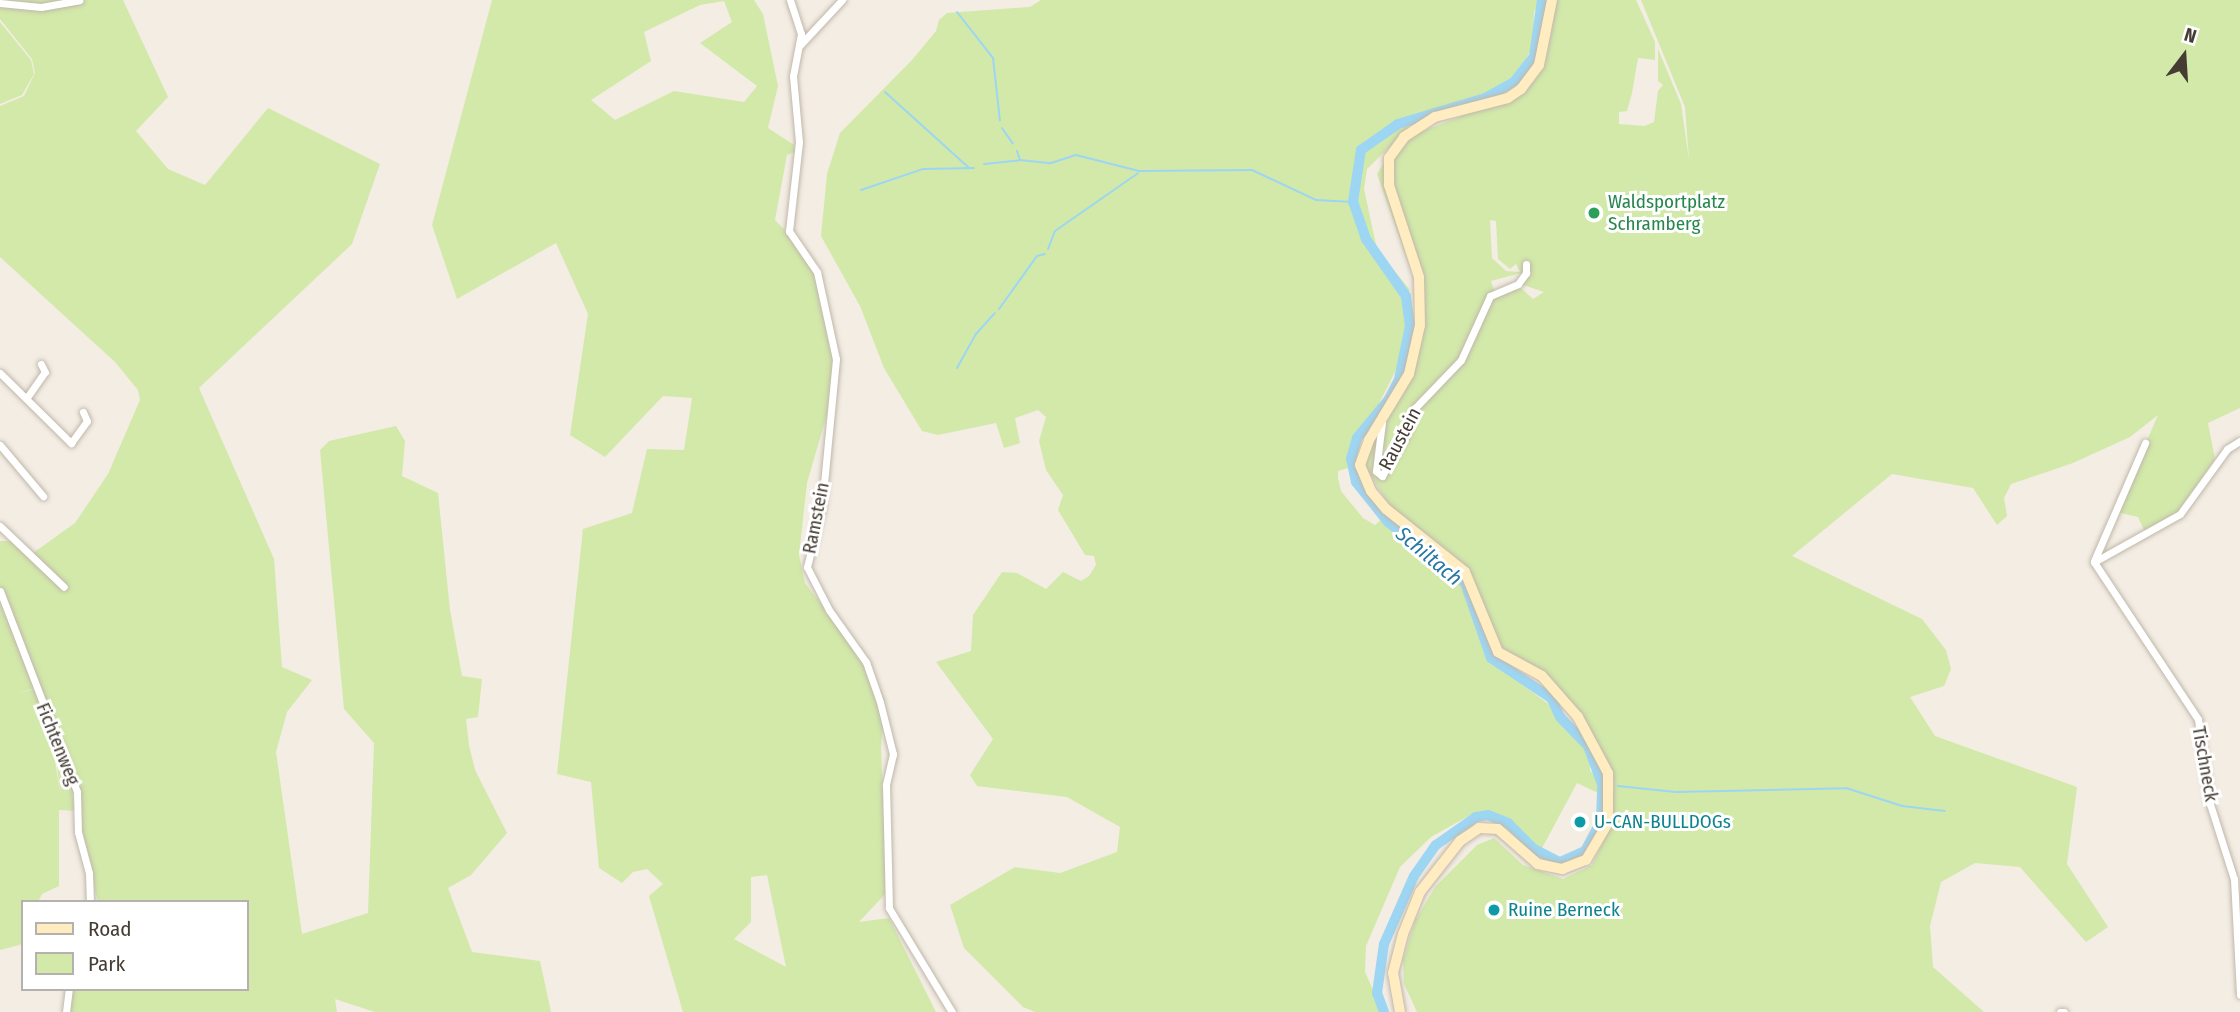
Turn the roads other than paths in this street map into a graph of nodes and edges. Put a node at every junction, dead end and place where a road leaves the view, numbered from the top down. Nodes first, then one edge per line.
1 (79, 0) edge
2 (790, 0) edge
3 (842, 0) edge
4 (1552, 0) edge
5 (0, 3) edge
6 (801, 22) junction
7 (818, 29) junction
8 (800, 45) junction
9 (1526, 264) dead end
10 (41, 364) dead end
11 (0, 373) edge
12 (28, 397) junction
13 (83, 412) dead end
14 (1382, 422) junction
15 (2240, 441) edge
16 (2145, 443) dead end
17 (0, 444) edge
18 (43, 496) dead end
19 (0, 526) edge
20 (2094, 562) junction
21 (64, 587) dead end
22 (0, 592) edge
23 (90, 900) edge
24 (69, 991) edge
25 (2240, 995) edge
26 (66, 1012) edge
27 (952, 1012) edge
28 (1400, 1012) edge

1 - 5 street
2 - 6 street, Ramstein
3 - 7 street
4 - 14 main road
6 - 7 street
6 - 8 street, Ramstein
7 - 8 street
8 - 27 street, Ramstein
9 - 14 street, Raustein
10 - 12 street
11 - 12 street
12 - 13 street
14 - 28 main road
15 - 20 street
16 - 20 street
17 - 18 street
19 - 21 street
20 - 25 street, Tischneck
22 - 23 street, Fichtenweg
24 - 26 street

